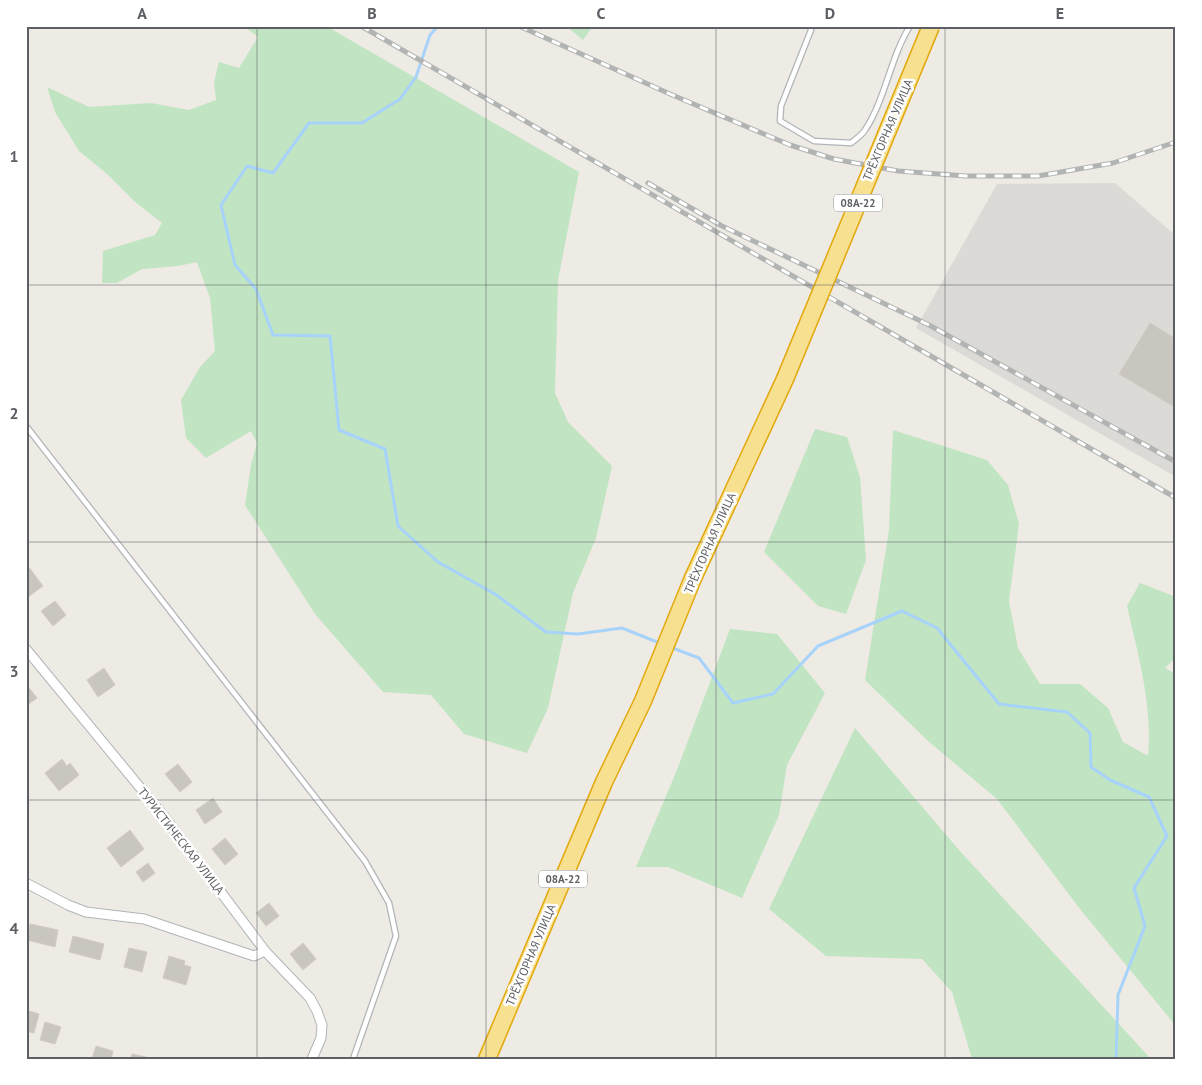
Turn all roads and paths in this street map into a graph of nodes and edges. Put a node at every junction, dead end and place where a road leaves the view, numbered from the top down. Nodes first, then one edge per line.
1 (910, 26) edge
2 (931, 26) edge
3 (811, 30) dead end
4 (26, 426) edge
5 (26, 649) edge
6 (26, 883) edge
7 (265, 951) junction
8 (312, 1059) edge
9 (353, 1059) edge
10 (487, 1059) edge

1 - 3 lane
2 - 10 highway, ТРЁХГОРНАЯ УЛИЦА / 08А-22, bridge
4 - 9 lane
5 - 7 street, ТУРИСТИЧЕСКАЯ УЛИЦА
6 - 7 street
7 - 8 street, ТУРИСТИЧЕСКАЯ УЛИЦА

